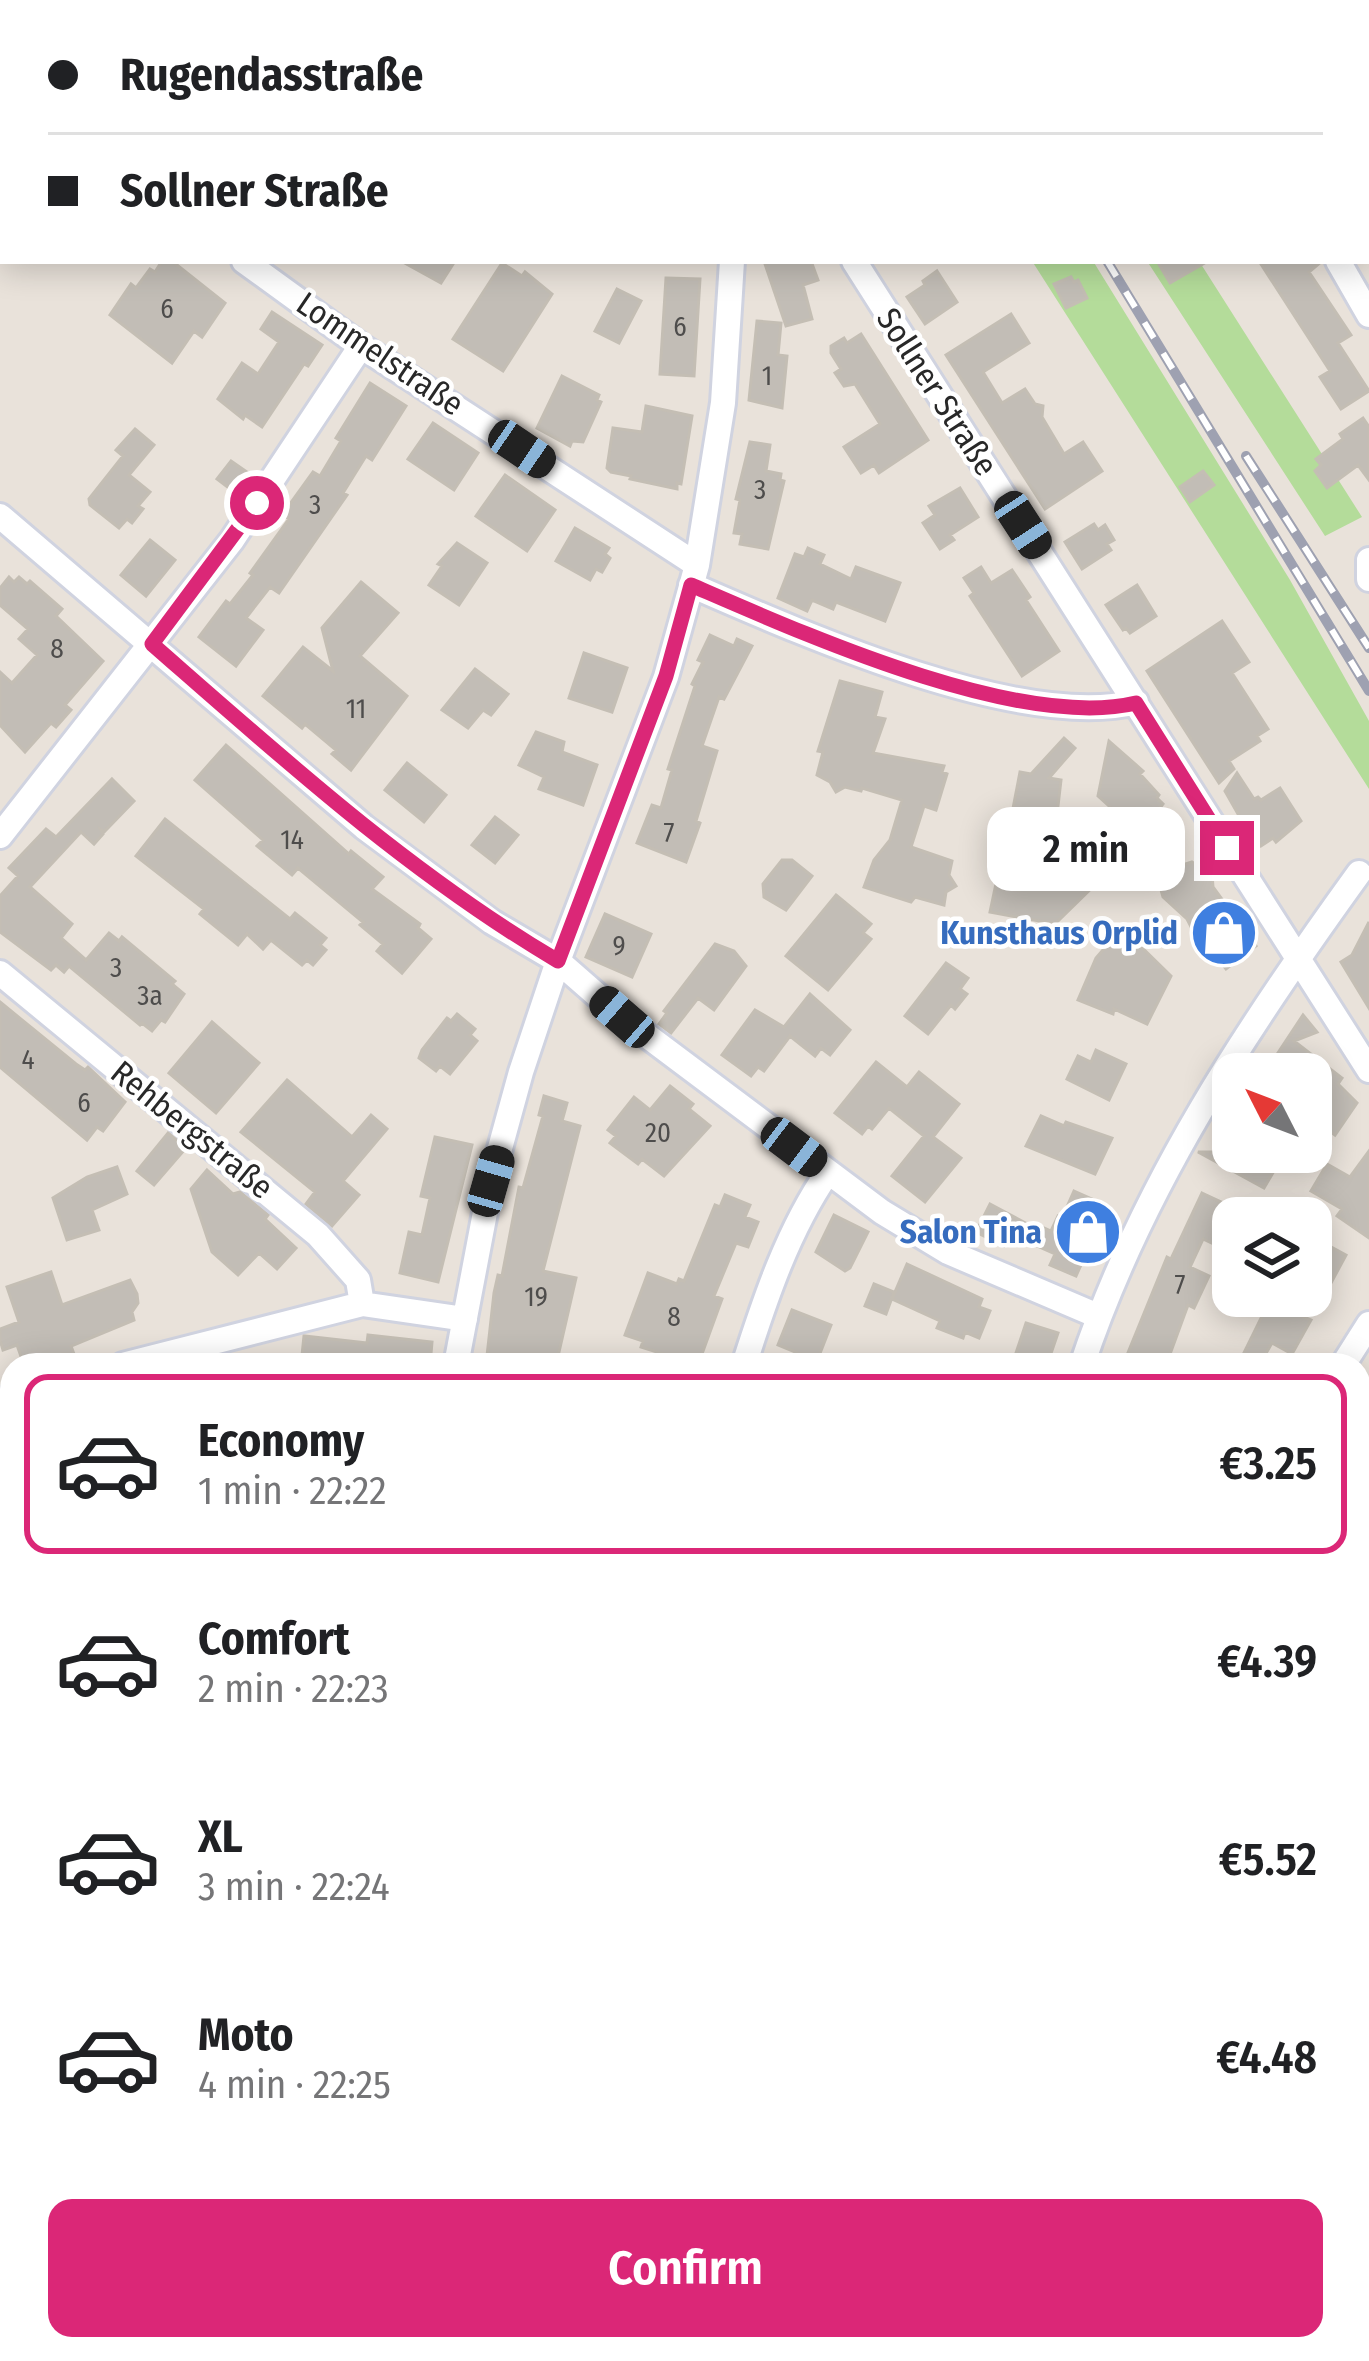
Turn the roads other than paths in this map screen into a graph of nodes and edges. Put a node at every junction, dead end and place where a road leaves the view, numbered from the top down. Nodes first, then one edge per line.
1 (248, 264) edge
2 (732, 264) edge
3 (856, 264) edge
4 (1340, 264) edge
5 (1367, 307) edge
6 (361, 346) junction
7 (0, 516) edge
8 (1369, 560) edge
9 (694, 575) junction
10 (1369, 579) edge
11 (152, 644) junction
12 (1136, 703) junction
13 (0, 836) edge
14 (1359, 873) dead end
15 (1297, 960) junction
16 (558, 961) junction
17 (0, 973) edge
18 (1369, 1070) edge
19 (828, 1172) junction
20 (362, 1304) junction
21 (1098, 1316) junction
22 (466, 1319) junction
23 (1369, 1324) edge
24 (170, 1353) edge
25 (459, 1353) edge
26 (748, 1353) edge
27 (1086, 1353) edge
28 (1350, 1353) edge

1 - 6 street, Lommelstraße
2 - 9 street
3 - 12 street, Sollner Straße
4 - 5 street
6 - 9 street, Lommelstraße
6 - 11 street
7 - 11 street
8 - 10 street
9 - 12 street, Lommelstraße
9 - 16 street
11 - 13 street
11 - 16 street
12 - 15 street, Sollner Straße
14 - 15 street
15 - 18 street, Sollner Straße
15 - 21 street
16 - 19 street
16 - 22 street
17 - 20 street, Rehbergstraße
19 - 21 street
19 - 26 street
20 - 22 street
20 - 24 street
21 - 27 street
22 - 25 street
23 - 28 street

